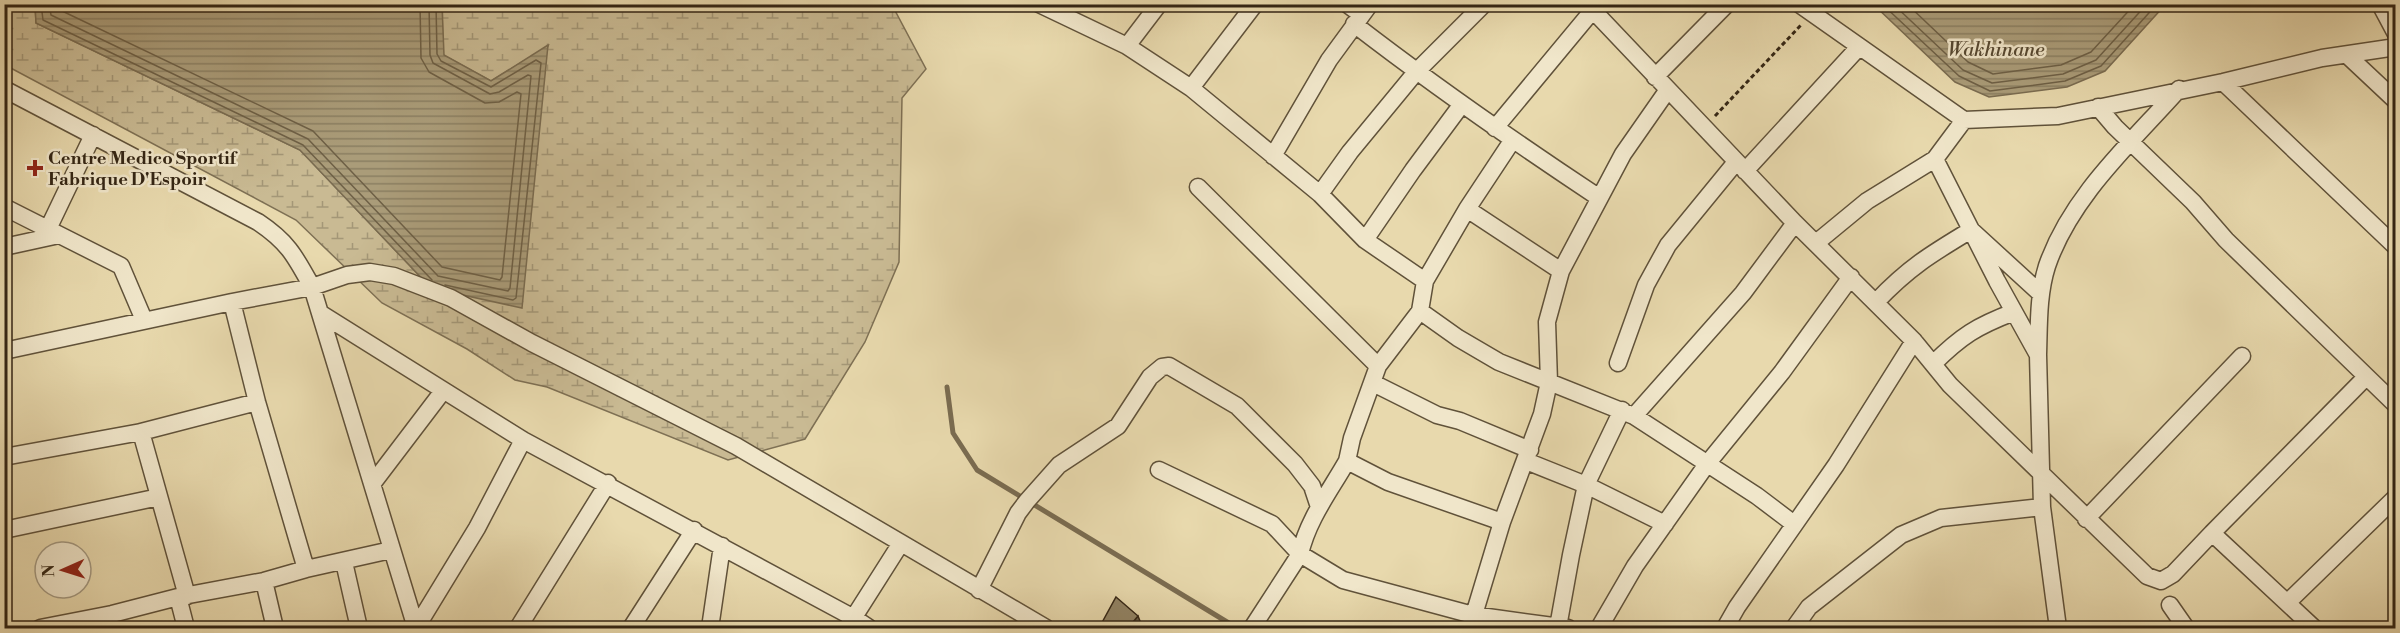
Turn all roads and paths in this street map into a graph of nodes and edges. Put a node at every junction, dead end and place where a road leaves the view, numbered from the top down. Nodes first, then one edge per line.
1 (1039, 4) edge
2 (1159, 4) edge
3 (1255, 4) edge
4 (1347, 4) edge
5 (1484, 4) edge
6 (1727, 4) edge
7 (2380, 4) edge
8 (1592, 6) edge
9 (1058, 9) edge
10 (1805, 10) edge
11 (1362, 14) edge
12 (2396, 34) edge
13 (1127, 46) junction
14 (1859, 47) junction
15 (2396, 47) edge
16 (2347, 55) junction
17 (1416, 72) junction
18 (1655, 77) junction
19 (2223, 82) junction
20 (1191, 88) junction
21 (4, 89) edge
22 (2179, 89) junction
23 (1667, 91) junction
24 (2396, 101) edge
25 (1462, 104) junction
26 (2098, 107) junction
27 (1964, 120) junction
28 (1495, 128) junction
29 (1703, 129) junction
30 (93, 135) junction
31 (1512, 141) junction
32 (2132, 142) junction
33 (1273, 156) junction
34 (1935, 159) junction
35 (1741, 167) junction
36 (1198, 187) dead end
37 (1320, 194) junction
38 (1598, 197) junction
39 (4, 207) edge
40 (1467, 209) junction
41 (1794, 223) junction
42 (1971, 230) junction
43 (53, 232) junction
44 (1365, 240) junction
45 (1816, 243) junction
46 (4, 247) edge
47 (2396, 247) edge
48 (1561, 270) junction
49 (1851, 277) junction
50 (1425, 281) junction
51 (312, 287) junction
52 (2041, 294) junction
53 (232, 302) junction
54 (1876, 302) junction
55 (1420, 311) junction
56 (2014, 312) junction
57 (320, 314) junction
58 (144, 320) junction
59 (1914, 341) junction
60 (4, 351) edge
61 (2038, 355) junction
62 (2242, 356) dead end
63 (1618, 363) dead end
64 (1933, 364) junction
65 (1378, 366) junction
66 (2366, 377) junction
67 (1549, 382) junction
68 (1373, 384) junction
69 (443, 391) junction
70 (256, 402) junction
71 (2396, 405) edge
72 (1628, 413) junction
73 (141, 432) junction
74 (523, 440) junction
75 (1528, 455) junction
76 (4, 457) edge
77 (1347, 461) junction
78 (1707, 464) junction
79 (1159, 470) dead end
80 (2043, 477) junction
81 (374, 483) junction
82 (608, 483) junction
83 (1586, 485) junction
84 (159, 497) junction
85 (2396, 497) edge
86 (1320, 505) junction
87 (2042, 507) junction
88 (2086, 519) junction
89 (1502, 522) junction
90 (1665, 524) junction
91 (1794, 524) junction
92 (4, 530) edge
93 (694, 530) junction
94 (2212, 533) junction
95 (901, 543) junction
96 (722, 546) junction
97 (391, 550) junction
98 (1300, 554) junction
99 (344, 562) junction
100 (306, 569) junction
101 (264, 581) junction
102 (980, 590) junction
103 (183, 597) junction
104 (2287, 603) junction
105 (2170, 605) dead end
106 (114, 621) edge
107 (1472, 622) edge
108 (850, 623) edge
109 (39, 628) edge
110 (186, 628) edge
111 (275, 628) edge
112 (359, 628) edge
113 (416, 628) edge
114 (518, 628) edge
115 (631, 628) edge
116 (710, 628) edge
117 (869, 628) edge
118 (1046, 628) edge
119 (1252, 628) edge
120 (1563, 628) edge
121 (1599, 628) edge
122 (1725, 628) edge
123 (1794, 628) edge
124 (2058, 628) edge
125 (2186, 628) edge
126 (2314, 628) edge

1 - 9 street
2 - 13 street
3 - 20 street
4 - 11 street
5 - 17 street
6 - 18 street
7 - 12 street
8 - 18 street
8 - 28 street
9 - 13 street
10 - 14 street
10 - 29 path
11 - 17 street
11 - 33 street
13 - 20 street
14 - 27 street
14 - 35 street
15 - 16 street
16 - 19 street
16 - 24 street
17 - 25 street
17 - 37 street
18 - 23 street
19 - 22 street
19 - 47 street
20 - 33 street
21 - 30 street
22 - 26 street
22 - 32 street
23 - 29 street
23 - 38 street
25 - 28 street
25 - 44 street
26 - 27 street
26 - 32 street
27 - 34 street
28 - 31 street
29 - 35 street
30 - 43 street
30 - 51 street
31 - 38 street
31 - 40 street
32 - 52 street
32 - 66 street
33 - 37 street
34 - 42 street
34 - 45 street
35 - 41 street
35 - 63 street
36 - 65 street
37 - 44 street
38 - 48 street
39 - 43 street
40 - 48 street
40 - 50 street
41 - 45 street
41 - 72 street
42 - 52 street
42 - 54 street
42 - 56 street
43 - 46 street
43 - 58 street
44 - 50 street
45 - 49 street
48 - 67 street
49 - 54 street
49 - 78 street
50 - 55 street
51 - 53 street
51 - 57 street
51 - 95 street
52 - 61 street
53 - 58 street
53 - 70 street
54 - 59 street
55 - 65 street
55 - 67 street
56 - 61 street
56 - 64 street
57 - 69 street
57 - 81 street
58 - 60 street
59 - 64 street
59 - 91 street
61 - 80 street
62 - 88 street
64 - 80 street
65 - 68 street
66 - 71 street
66 - 94 street
67 - 72 street
67 - 75 street
68 - 75 street
68 - 77 street
69 - 74 street
69 - 81 street
70 - 73 street
70 - 100 street
72 - 78 street
72 - 83 street
73 - 76 street
73 - 84 street
74 - 82 street
74 - 113 street
75 - 83 street
75 - 89 street
77 - 86 street
77 - 89 street
78 - 90 street
78 - 91 street
79 - 98 street
80 - 87 street
80 - 88 street
81 - 97 street
82 - 93 street
82 - 114 street
83 - 90 street
83 - 120 street
84 - 92 street
84 - 103 street
85 - 104 street
86 - 98 street
86 - 102 street
87 - 123 street
87 - 124 street
88 - 94 street
89 - 107 street
90 - 121 street
91 - 122 street
93 - 96 street
93 - 115 street
94 - 104 street
95 - 102 street
95 - 108 street
96 - 108 street
96 - 116 street
97 - 99 street
97 - 113 street
98 - 107 street
98 - 119 street
99 - 100 street
99 - 112 street
100 - 101 street
101 - 103 street
101 - 111 street
102 - 118 street
103 - 106 street
103 - 110 street
104 - 126 street
105 - 125 street
106 - 109 street
107 - 120 street
108 - 117 street

